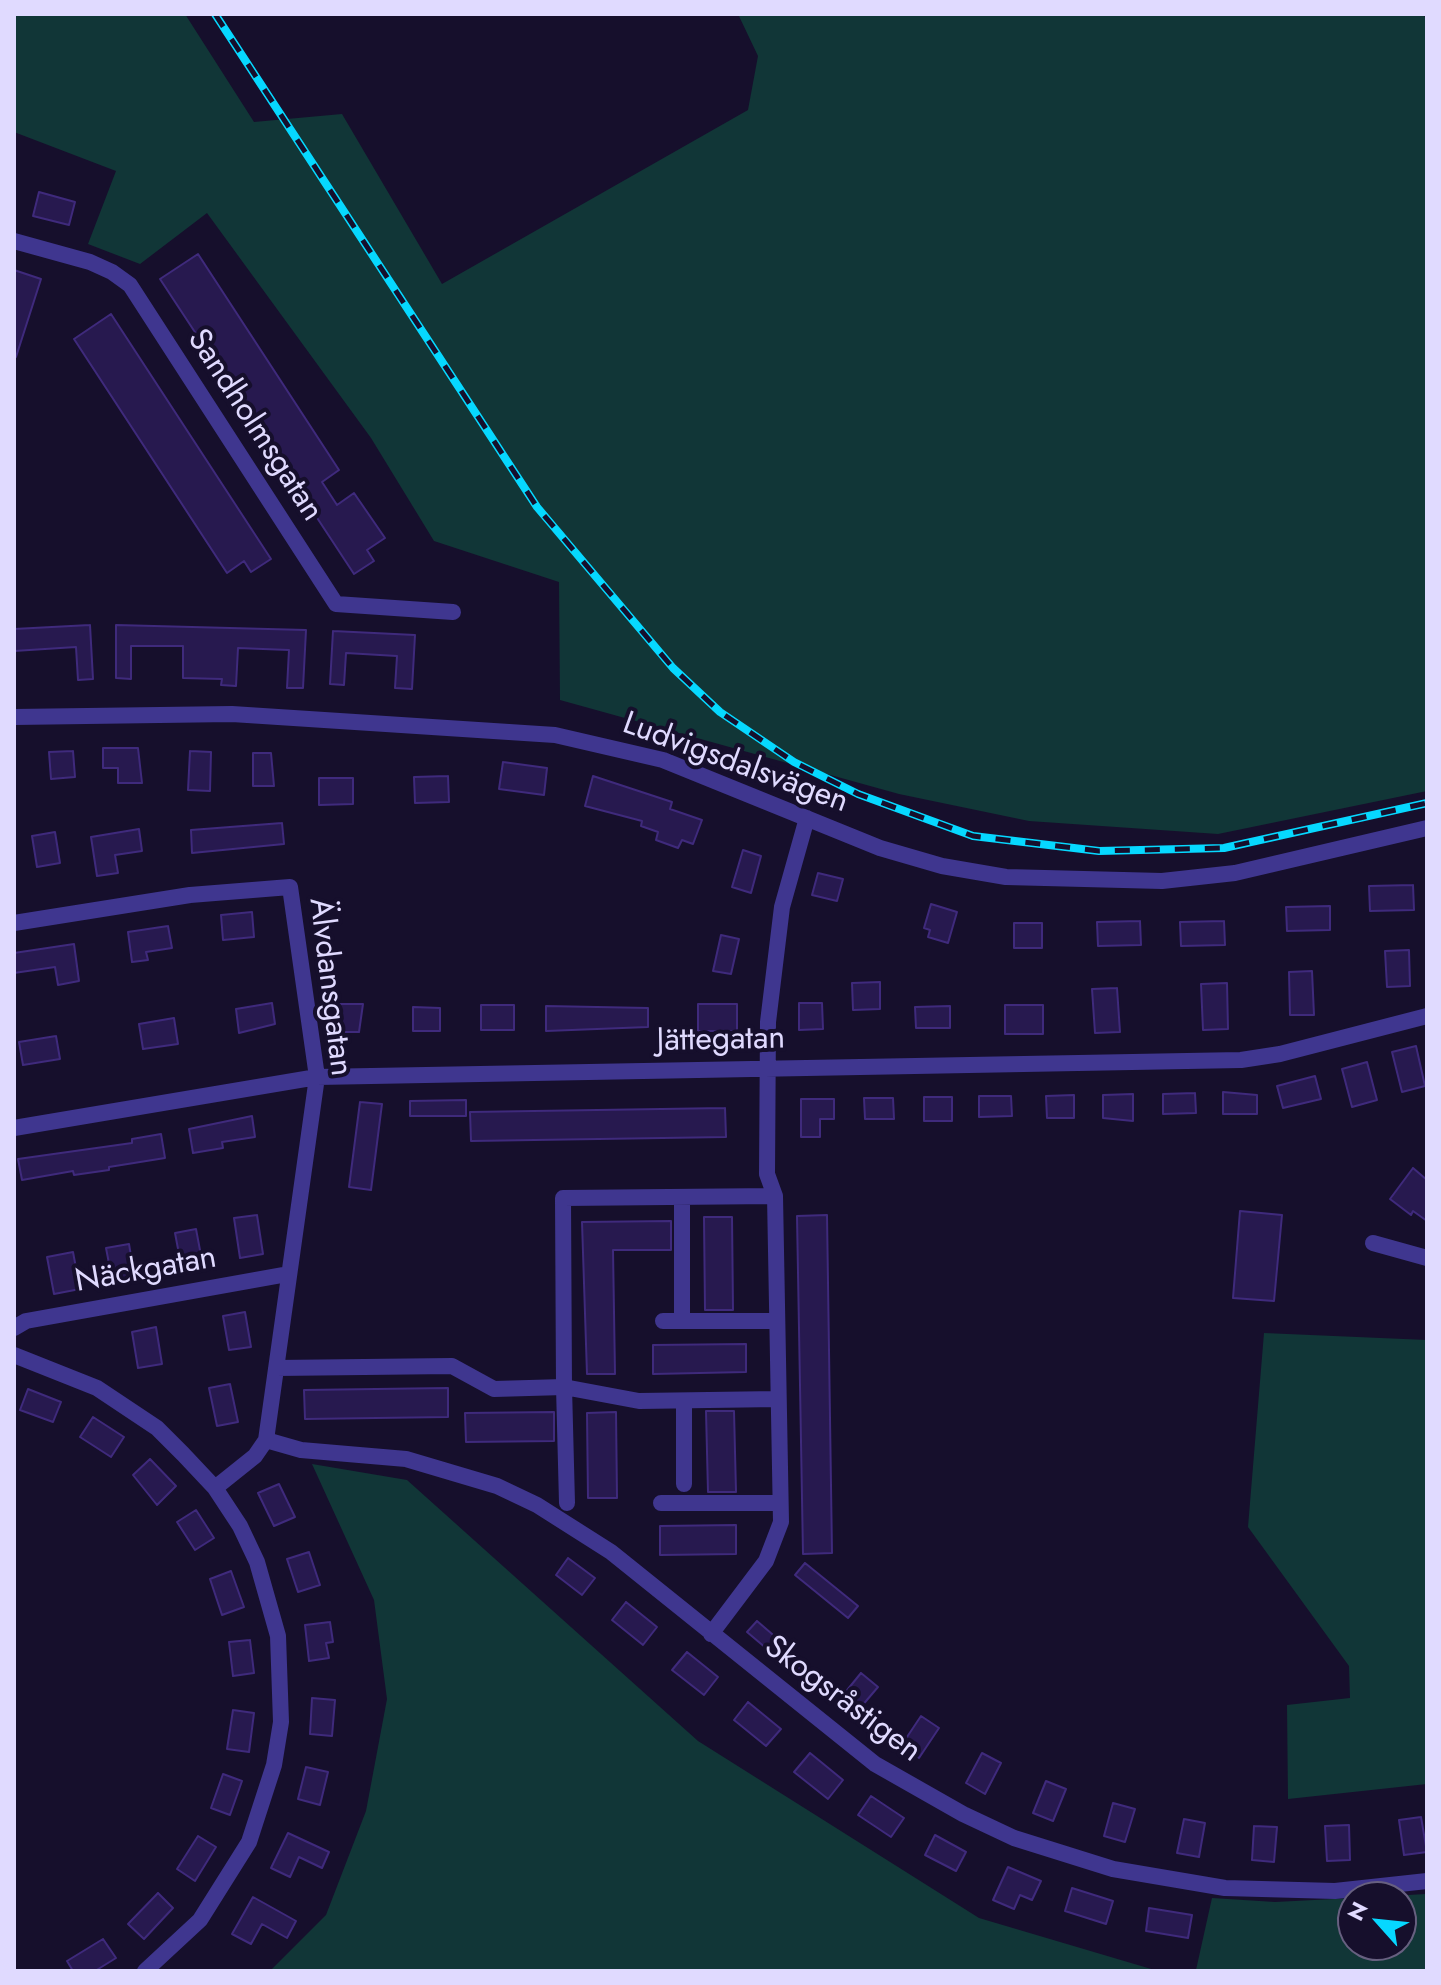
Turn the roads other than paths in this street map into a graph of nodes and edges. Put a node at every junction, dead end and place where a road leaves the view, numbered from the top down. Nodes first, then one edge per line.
1 (14, 241) edge
2 (453, 612) dead end
3 (14, 717) edge
4 (807, 818) junction
5 (1427, 828) edge
6 (14, 923) edge
7 (1427, 1016) edge
8 (767, 1068) junction
9 (317, 1077) junction
10 (14, 1128) edge
11 (775, 1196) junction
12 (682, 1197) junction
13 (1373, 1243) dead end
14 (1427, 1258) edge
15 (288, 1274) junction
16 (663, 1321) dead end
17 (682, 1321) junction
18 (777, 1321) junction
19 (14, 1328) edge
20 (14, 1355) edge
21 (276, 1368) junction
22 (564, 1387) junction
23 (778, 1399) junction
24 (684, 1401) junction
25 (266, 1440) junction
26 (684, 1484) dead end
27 (215, 1488) junction
28 (567, 1503) dead end
29 (661, 1503) dead end
30 (780, 1503) junction
31 (711, 1634) junction
32 (1427, 1881) edge
33 (145, 1971) edge

1 - 2 street, Sandholmsgatan
3 - 4 street, Ludvigsdalsvägen
4 - 5 street, Ludvigsdalsvägen
4 - 8 street
6 - 9 street, Älvdansgatan
7 - 8 street, Jättegatan
8 - 9 street, Jättegatan
8 - 11 street
9 - 10 street, Jättegatan
9 - 15 street, Älvdansgatan
11 - 12 street
11 - 18 street
12 - 17 street
12 - 22 street
13 - 14 street
15 - 19 street, Näckgatan
15 - 21 street, Älvdansgatan
16 - 17 street
17 - 18 street
18 - 23 street
20 - 27 street
21 - 22 street
21 - 25 street, Älvdansgatan
22 - 24 street
22 - 28 street
23 - 24 street
23 - 30 street
24 - 26 street
25 - 27 street
25 - 31 street, Skogsråstigen
27 - 33 street
29 - 30 street
30 - 31 street
31 - 32 street, Skogsråstigen

